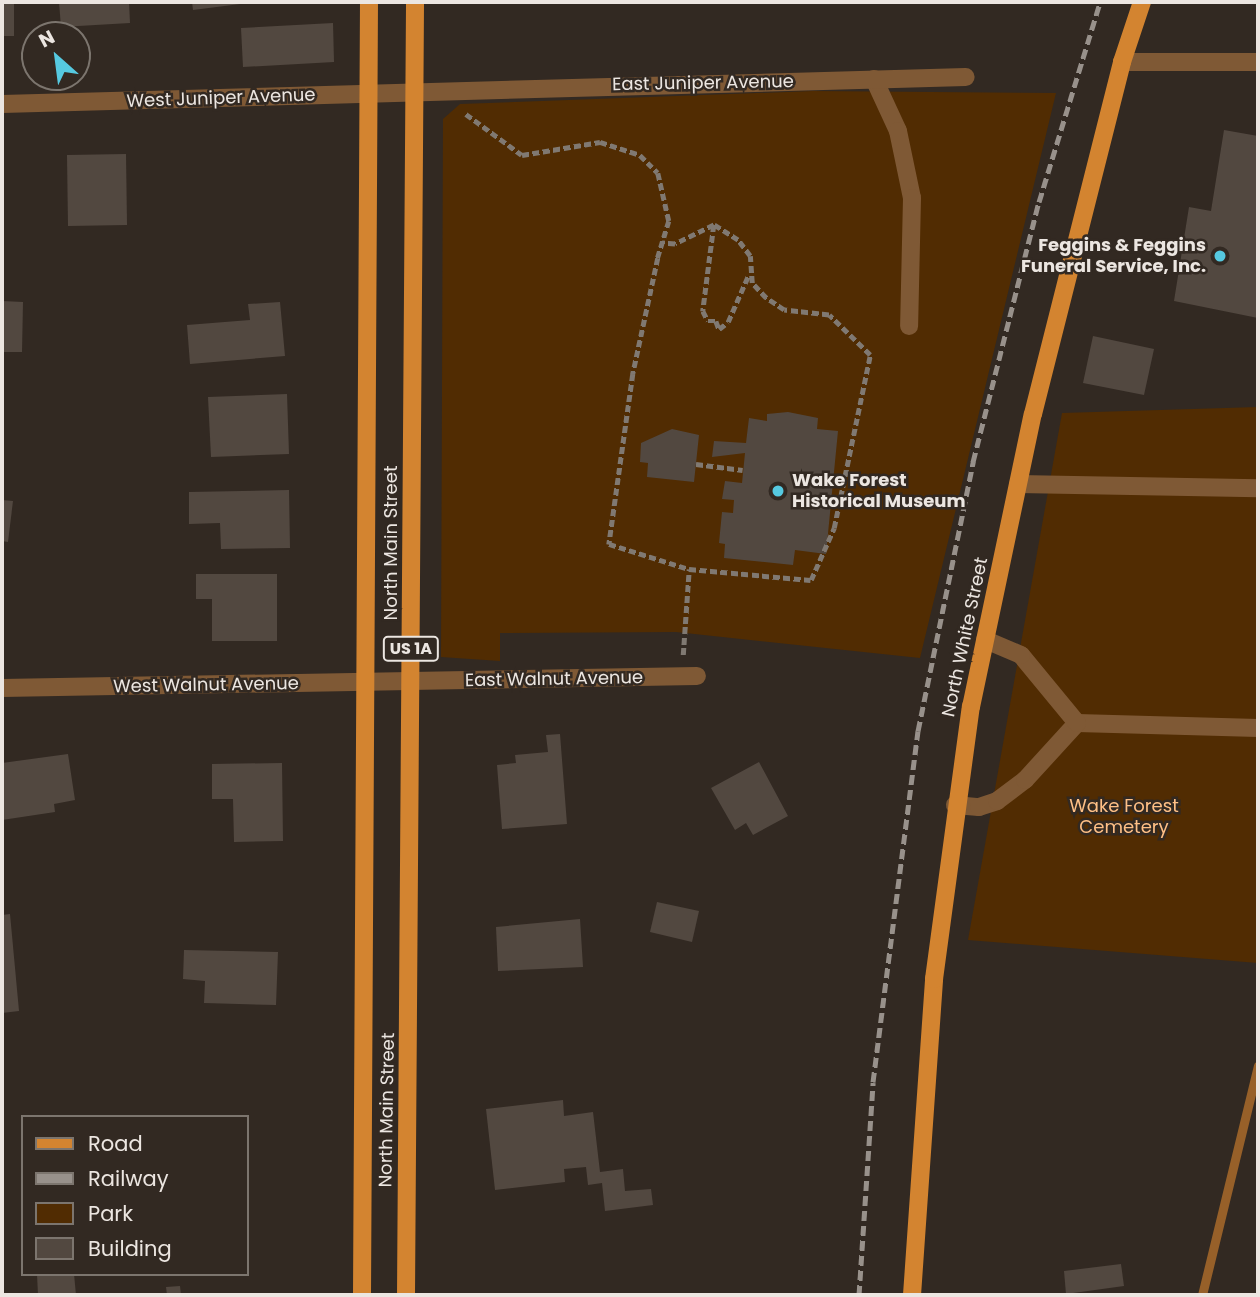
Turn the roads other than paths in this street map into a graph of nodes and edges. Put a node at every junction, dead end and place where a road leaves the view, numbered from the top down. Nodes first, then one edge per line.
1 (369, 2) edge
2 (415, 2) edge
3 (1142, 2) edge
4 (1122, 62) junction
5 (1258, 62) edge
6 (966, 77) dead end
7 (874, 79) junction
8 (369, 93) junction
9 (440, 93) joint
10 (415, 94) junction
11 (2, 104) edge
12 (909, 326) dead end
13 (1018, 484) junction
14 (1258, 488) edge
15 (985, 640) junction
16 (689, 676) road end
17 (411, 682) junction
18 (365, 683) junction
19 (2, 688) edge
20 (1077, 723) junction
21 (1258, 728) edge
22 (955, 805) junction
23 (362, 1295) edge
24 (406, 1295) edge
25 (912, 1295) edge

1 - 8 main road, North Main Street
2 - 10 main road, North Main Street / US 1A
3 - 4 main road, North White Street
4 - 5 street
4 - 13 main road, North White Street
6 - 7 street, East Juniper Avenue
7 - 9 street, East Juniper Avenue
7 - 12 street
8 - 10 street, West Juniper Avenue
8 - 11 street, West Juniper Avenue
8 - 18 main road, North Main Street
9 - 10 street, West Juniper Avenue
10 - 17 main road, North Main Street / US 1A
13 - 14 street
13 - 15 main road, North White Street
15 - 20 street
15 - 22 main road, North White Street
16 - 17 street, East Walnut Avenue
17 - 18 street, West Walnut Avenue
17 - 24 main road, North Main Street / US 1A
18 - 19 street, West Walnut Avenue
18 - 23 main road, North Main Street
20 - 21 street
20 - 22 street
22 - 25 main road, North White Street

